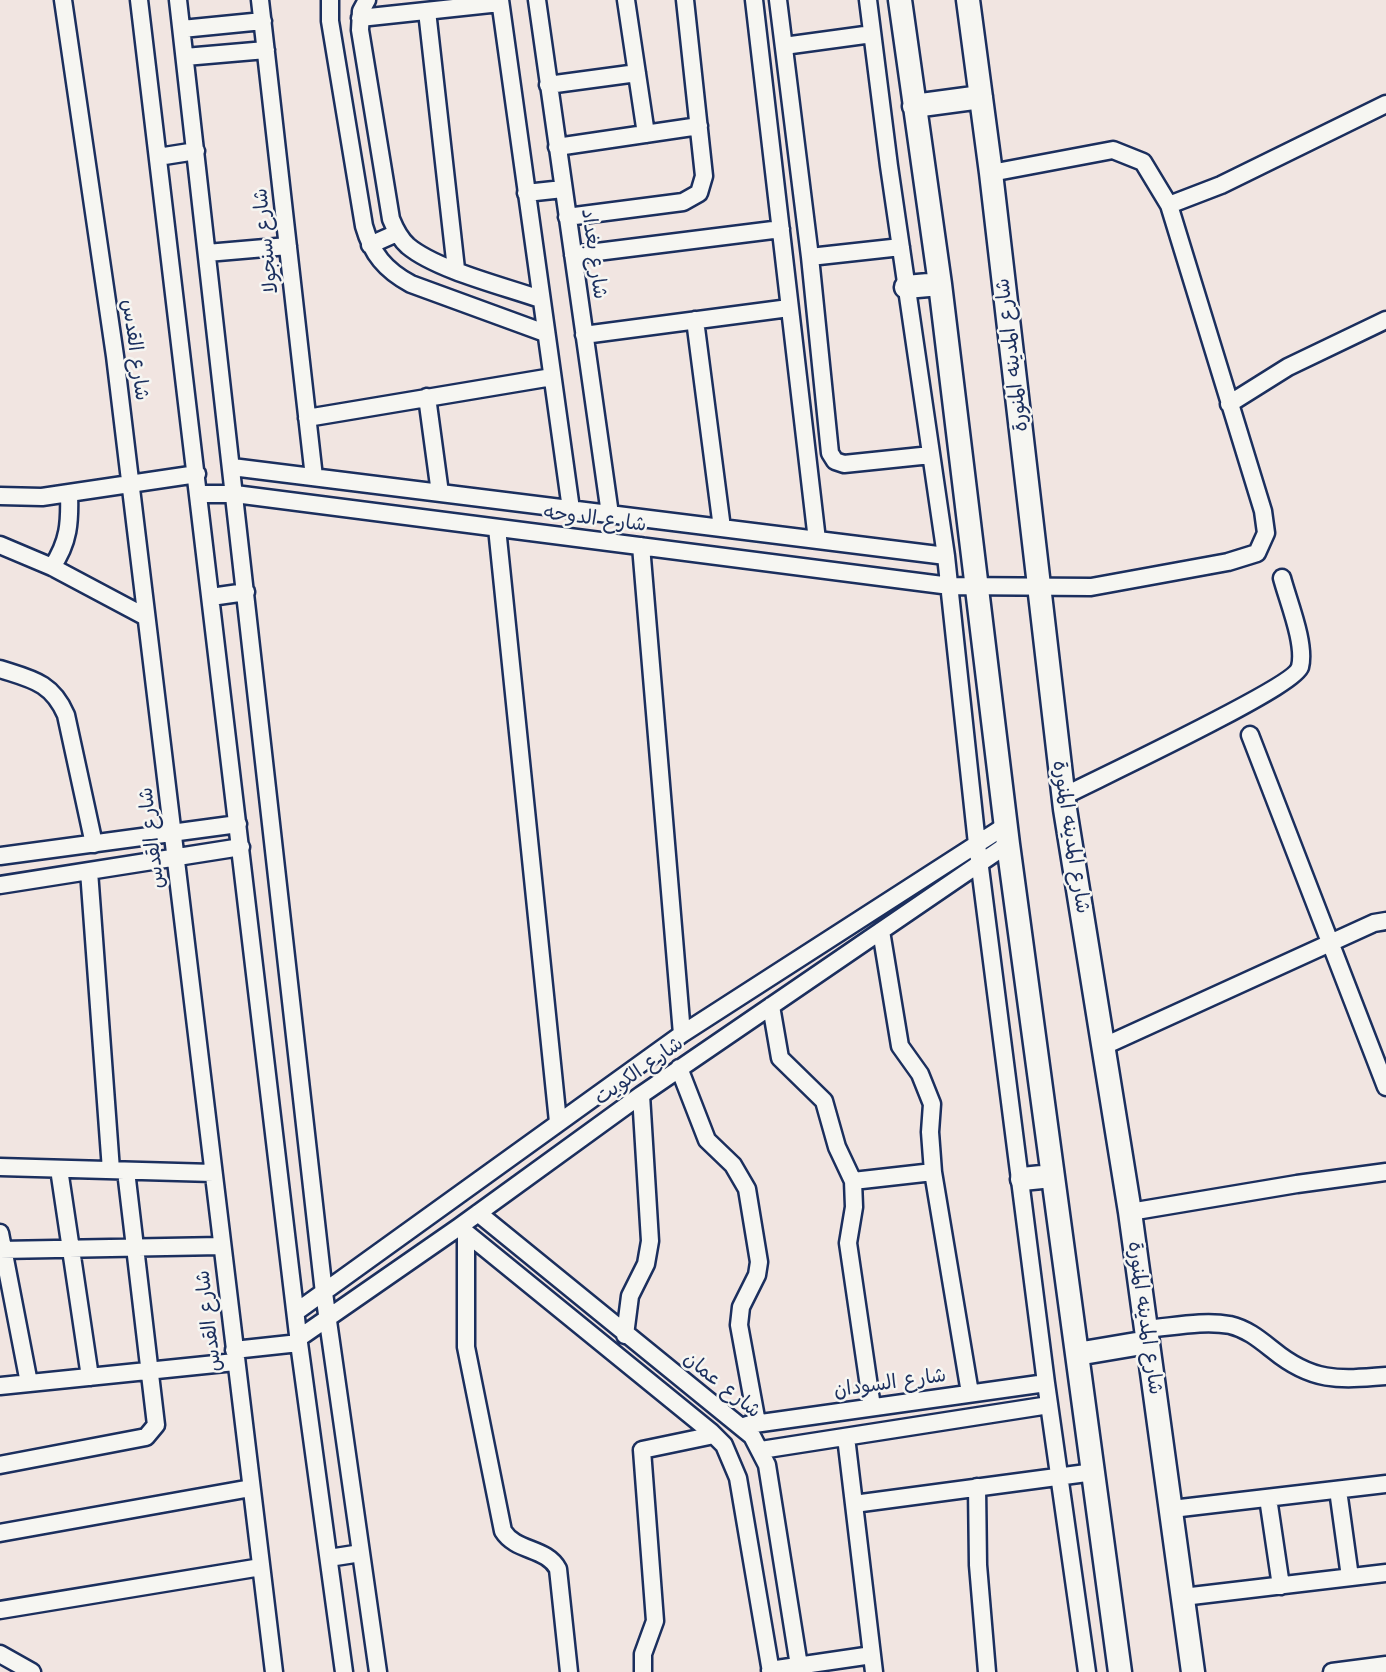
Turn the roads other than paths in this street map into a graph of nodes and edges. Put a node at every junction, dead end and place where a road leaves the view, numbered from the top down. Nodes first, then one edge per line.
1 (63, 0) edge
2 (139, 0) edge
3 (178, 0) edge
4 (260, 0) edge
5 (330, 0) edge
6 (367, 0) edge
7 (537, 0) edge
8 (626, 0) edge
9 (685, 0) edge
10 (754, 0) edge
11 (778, 0) edge
12 (868, 0) edge
13 (900, 0) edge
14 (968, 0) edge
15 (500, 1) edge
16 (427, 11) junction
17 (360, 18) junction
18 (262, 21) junction
19 (182, 29) junction
20 (872, 34) junction
21 (784, 46) junction
22 (266, 50) junction
23 (185, 57) junction
24 (637, 73) junction
25 (548, 85) junction
26 (981, 97) junction
27 (1386, 104) edge
28 (914, 106) junction
29 (699, 126) junction
30 (646, 134) junction
31 (557, 147) junction
32 (196, 151) junction
33 (158, 157) junction
34 (991, 173) junction
35 (563, 189) junction
36 (526, 193) junction
37 (1169, 205) junction
38 (567, 217) junction
39 (781, 229) junction
40 (397, 233) junction
41 (369, 245) junction
42 (288, 246) junction
43 (901, 247) junction
44 (207, 253) junction
45 (573, 255) junction
46 (810, 257) junction
47 (456, 269) junction
48 (940, 284) junction
49 (906, 288) junction
50 (540, 299) junction
51 (789, 308) junction
52 (1386, 320) edge
53 (695, 321) junction
54 (545, 333) junction
55 (584, 335) junction
56 (552, 377) junction
57 (427, 397) junction
58 (1229, 404) junction
59 (307, 418) junction
60 (931, 455) junction
61 (232, 467) junction
62 (197, 474) junction
63 (314, 477) junction
64 (130, 483) junction
65 (69, 493) junction
66 (440, 493) junction
67 (198, 494) junction
68 (235, 494) junction
69 (0, 496) edge
70 (565, 508) junction
71 (610, 514) junction
72 (497, 528) junction
73 (723, 528) junction
74 (558, 536) junction
75 (818, 540) junction
76 (0, 545) edge
77 (641, 546) junction
78 (946, 556) junction
79 (52, 567) junction
80 (1282, 578) dead end
81 (950, 586) junction
82 (978, 586) junction
83 (1039, 587) junction
84 (246, 592) junction
85 (211, 597) junction
86 (146, 617) junction
87 (0, 669) edge
88 (1250, 735) dead end
89 (1064, 796) junction
90 (238, 824) junction
91 (173, 833) junction
92 (1006, 835) junction
93 (94, 844) junction
94 (977, 844) junction
95 (241, 847) junction
96 (0, 856) edge
97 (176, 858) junction
98 (980, 863) junction
99 (89, 871) junction
100 (0, 885) edge
101 (1386, 921) edge
102 (881, 931) junction
103 (1331, 943) junction
104 (771, 1006) junction
105 (681, 1034) junction
106 (1102, 1047) junction
107 (679, 1068) junction
108 (612, 1083) junction
109 (1386, 1087) edge
110 (634, 1099) junction
111 (558, 1122) junction
112 (0, 1167) edge
113 (59, 1169) junction
114 (118, 1170) junction
115 (933, 1172) junction
116 (1386, 1172) edge
117 (213, 1173) junction
118 (1052, 1176) junction
119 (1022, 1179) junction
120 (853, 1181) junction
121 (1130, 1212) junction
122 (478, 1213) junction
123 (463, 1231) junction
124 (1, 1245) edge
125 (221, 1246) junction
126 (135, 1248) junction
127 (71, 1249) junction
128 (324, 1293) junction
129 (296, 1312) junction
130 (327, 1317) junction
131 (625, 1335) junction
132 (1147, 1335) junction
133 (299, 1340) junction
134 (1077, 1354) junction
135 (234, 1356) junction
136 (151, 1371) junction
137 (1386, 1376) edge
138 (90, 1377) junction
139 (29, 1383) junction
140 (1047, 1383) junction
141 (0, 1386) edge
142 (970, 1393) junction
143 (710, 1402) junction
144 (1049, 1405) junction
145 (872, 1407) junction
146 (697, 1420) junction
147 (757, 1423) junction
148 (740, 1425) junction
149 (714, 1435) junction
150 (846, 1437) junction
151 (761, 1450) junction
152 (0, 1465) edge
153 (1094, 1472) junction
154 (1061, 1476) junction
155 (1386, 1484) edge
156 (977, 1487) junction
157 (251, 1488) junction
158 (1338, 1490) junction
159 (1268, 1498) junction
160 (854, 1504) junction
161 (1172, 1509) junction
162 (0, 1533) edge
163 (361, 1553) junction
164 (329, 1558) junction
165 (261, 1567) junction
166 (1386, 1573) edge
167 (1350, 1577) junction
168 (1281, 1586) junction
169 (1183, 1598) junction
170 (0, 1610) edge
171 (0, 1654) edge
172 (872, 1655) junction
173 (1386, 1665) edge
174 (800, 1669) edge
175 (770, 1671) edge
176 (32, 1672) edge
177 (274, 1672) edge
178 (344, 1672) edge
179 (378, 1672) edge
180 (569, 1672) edge
181 (643, 1672) edge
182 (874, 1672) edge
183 (987, 1672) edge
184 (1087, 1672) edge
185 (1120, 1672) edge
186 (1193, 1672) edge
187 (1332, 1672) edge

1 - 64 street, شارع القدس
2 - 33 street
3 - 19 street
4 - 18 street, شارع سنجولا
5 - 41 street
6 - 17 street
7 - 25 street, شارع بغداد
8 - 24 street
9 - 29 street
10 - 39 street
11 - 21 street
12 - 20 street
13 - 28 main road
14 - 26 main road, شارع المدينه المنورة
15 - 16 street
15 - 36 street
16 - 17 street
16 - 47 street
17 - 40 street
18 - 19 street
18 - 22 street, شارع سنجولا
19 - 23 street
20 - 21 street
20 - 43 street
21 - 46 street
22 - 23 street
22 - 42 street, شارع سنجولا
23 - 32 street
24 - 25 street
24 - 30 street
25 - 31 street, شارع بغداد
26 - 28 main road
26 - 34 main road, شارع المدينه المنورة
27 - 37 street
28 - 48 main road
29 - 30 street
29 - 38 street
30 - 31 street
31 - 35 street, شارع بغداد
32 - 33 street
32 - 44 street
33 - 62 street
34 - 37 street
34 - 83 main road, شارع المدينه المنورة
35 - 36 street
35 - 38 street, شارع بغداد
36 - 50 street
37 - 58 street
38 - 45 street, شارع بغداد
39 - 45 street
39 - 51 street
40 - 41 street
40 - 47 street
41 - 54 street
42 - 44 street
42 - 59 street, شارع سنجولا
43 - 46 street
43 - 49 street
44 - 61 street
45 - 55 street, شارع بغداد
46 - 60 street
47 - 50 street
48 - 49 main road
48 - 82 main road
49 - 60 street
50 - 54 street
51 - 53 street
51 - 75 street
52 - 58 street
53 - 55 street
53 - 73 street
54 - 56 street
55 - 71 street, شارع بغداد
56 - 57 street
56 - 70 street
57 - 59 street
57 - 66 street
58 - 83 street, شارع الدوحه
59 - 63 street, شارع سنجولا
60 - 78 street
61 - 63 street, شارع الدوحه
61 - 68 street
62 - 64 street
62 - 67 street
63 - 66 street, شارع الدوحه
64 - 65 street
64 - 86 street, شارع القدس
65 - 69 street
65 - 79 street
66 - 70 street, شارع الدوحه
67 - 68 street, شارع الدوحه
67 - 85 street
68 - 72 street, شارع الدوحه
68 - 84 street
70 - 71 street, شارع الدوحه
70 - 74 street
71 - 73 street, شارع الدوحه
72 - 74 street, شارع الدوحه
72 - 111 street
73 - 75 street, شارع الدوحه
74 - 77 street, شارع الدوحه
75 - 78 street, شارع الدوحه
76 - 79 street
77 - 81 street, شارع الدوحه
77 - 105 street
78 - 81 street
79 - 86 street
80 - 89 street
81 - 82 street, شارع الدوحه
81 - 94 street
82 - 83 street, شارع الدوحه
82 - 92 main road
83 - 89 main road, شارع المدينه المنورة
84 - 85 street
84 - 128 street
85 - 90 street
86 - 91 street, شارع القدس
87 - 93 street
88 - 103 street
89 - 106 main road, شارع المدينه المنورة
90 - 91 street
90 - 95 street
91 - 93 street
91 - 97 street, شارع القدس
92 - 94 street, شارع الكويت
92 - 98 street, شارع الكويت
92 - 118 main road
93 - 96 street
94 - 98 street
94 - 105 street, شارع الكويت
95 - 97 street
95 - 129 street
97 - 99 street
97 - 117 street, شارع القدس
98 - 102 street, شارع الكويت
98 - 119 street
99 - 100 street
99 - 114 street
101 - 103 street
102 - 104 street, شارع الكويت
102 - 115 street
103 - 106 street
103 - 109 street
104 - 107 street, شارع الكويت
104 - 120 street
105 - 108 street, شارع الكويت
106 - 121 main road, شارع المدينه المنورة
107 - 110 street, شارع الكويت
107 - 147 street
108 - 110 street
108 - 111 street, شارع الكويت
110 - 122 street, شارع الكويت
110 - 131 street
111 - 128 street, شارع الكويت
112 - 113 street
113 - 114 street
113 - 127 street
114 - 117 street
114 - 126 street
115 - 120 street
115 - 142 street
116 - 121 street
117 - 125 street, شارع القدس
118 - 119 main road
118 - 134 main road
119 - 140 street
120 - 145 street
121 - 132 main road, شارع المدينه المنورة
122 - 123 street, شارع الكويت
122 - 131 street, شارع عمان
123 - 130 street, شارع الكويت
123 - 146 street
123 - 180 street
124 - 127 street
124 - 139 street
125 - 126 street
125 - 135 street, شارع القدس
126 - 127 street
126 - 136 street
127 - 138 street
128 - 129 street, شارع الكويت
128 - 130 street
129 - 133 street
130 - 133 street, شارع الكويت
130 - 163 street
131 - 143 street, شارع عمان
132 - 134 main road
132 - 137 street
132 - 161 main road, شارع المدينه المنورة
133 - 135 street
133 - 164 street
134 - 153 main road
135 - 136 street
135 - 157 street, شارع القدس
136 - 138 street
136 - 152 street
138 - 139 street
139 - 141 street
140 - 142 street, شارع السودان
140 - 144 street
142 - 145 street, شارع السودان
143 - 146 street
143 - 148 street, شارع عمان
144 - 150 street
144 - 154 street
145 - 147 street, شارع السودان
146 - 149 street
147 - 148 street, شارع السودان
148 - 151 street, شارع عمان
149 - 175 street
149 - 181 street
150 - 151 street
150 - 160 street
151 - 174 street, شارع عمان
153 - 154 street
153 - 185 main road
154 - 156 street
154 - 184 street
155 - 158 street
156 - 160 street
156 - 183 street
157 - 162 street
157 - 165 street, شارع القدس
158 - 159 street
158 - 167 street
159 - 161 street
159 - 168 street
160 - 172 street
161 - 169 main road, شارع المدينه المنورة
163 - 164 street
163 - 179 street
164 - 178 street
165 - 170 street
165 - 177 street, شارع القدس
166 - 167 street
167 - 168 street
168 - 169 street
169 - 186 main road, شارع المدينه المنورة
171 - 176 street
172 - 174 street
172 - 182 street
173 - 187 street
174 - 175 street

